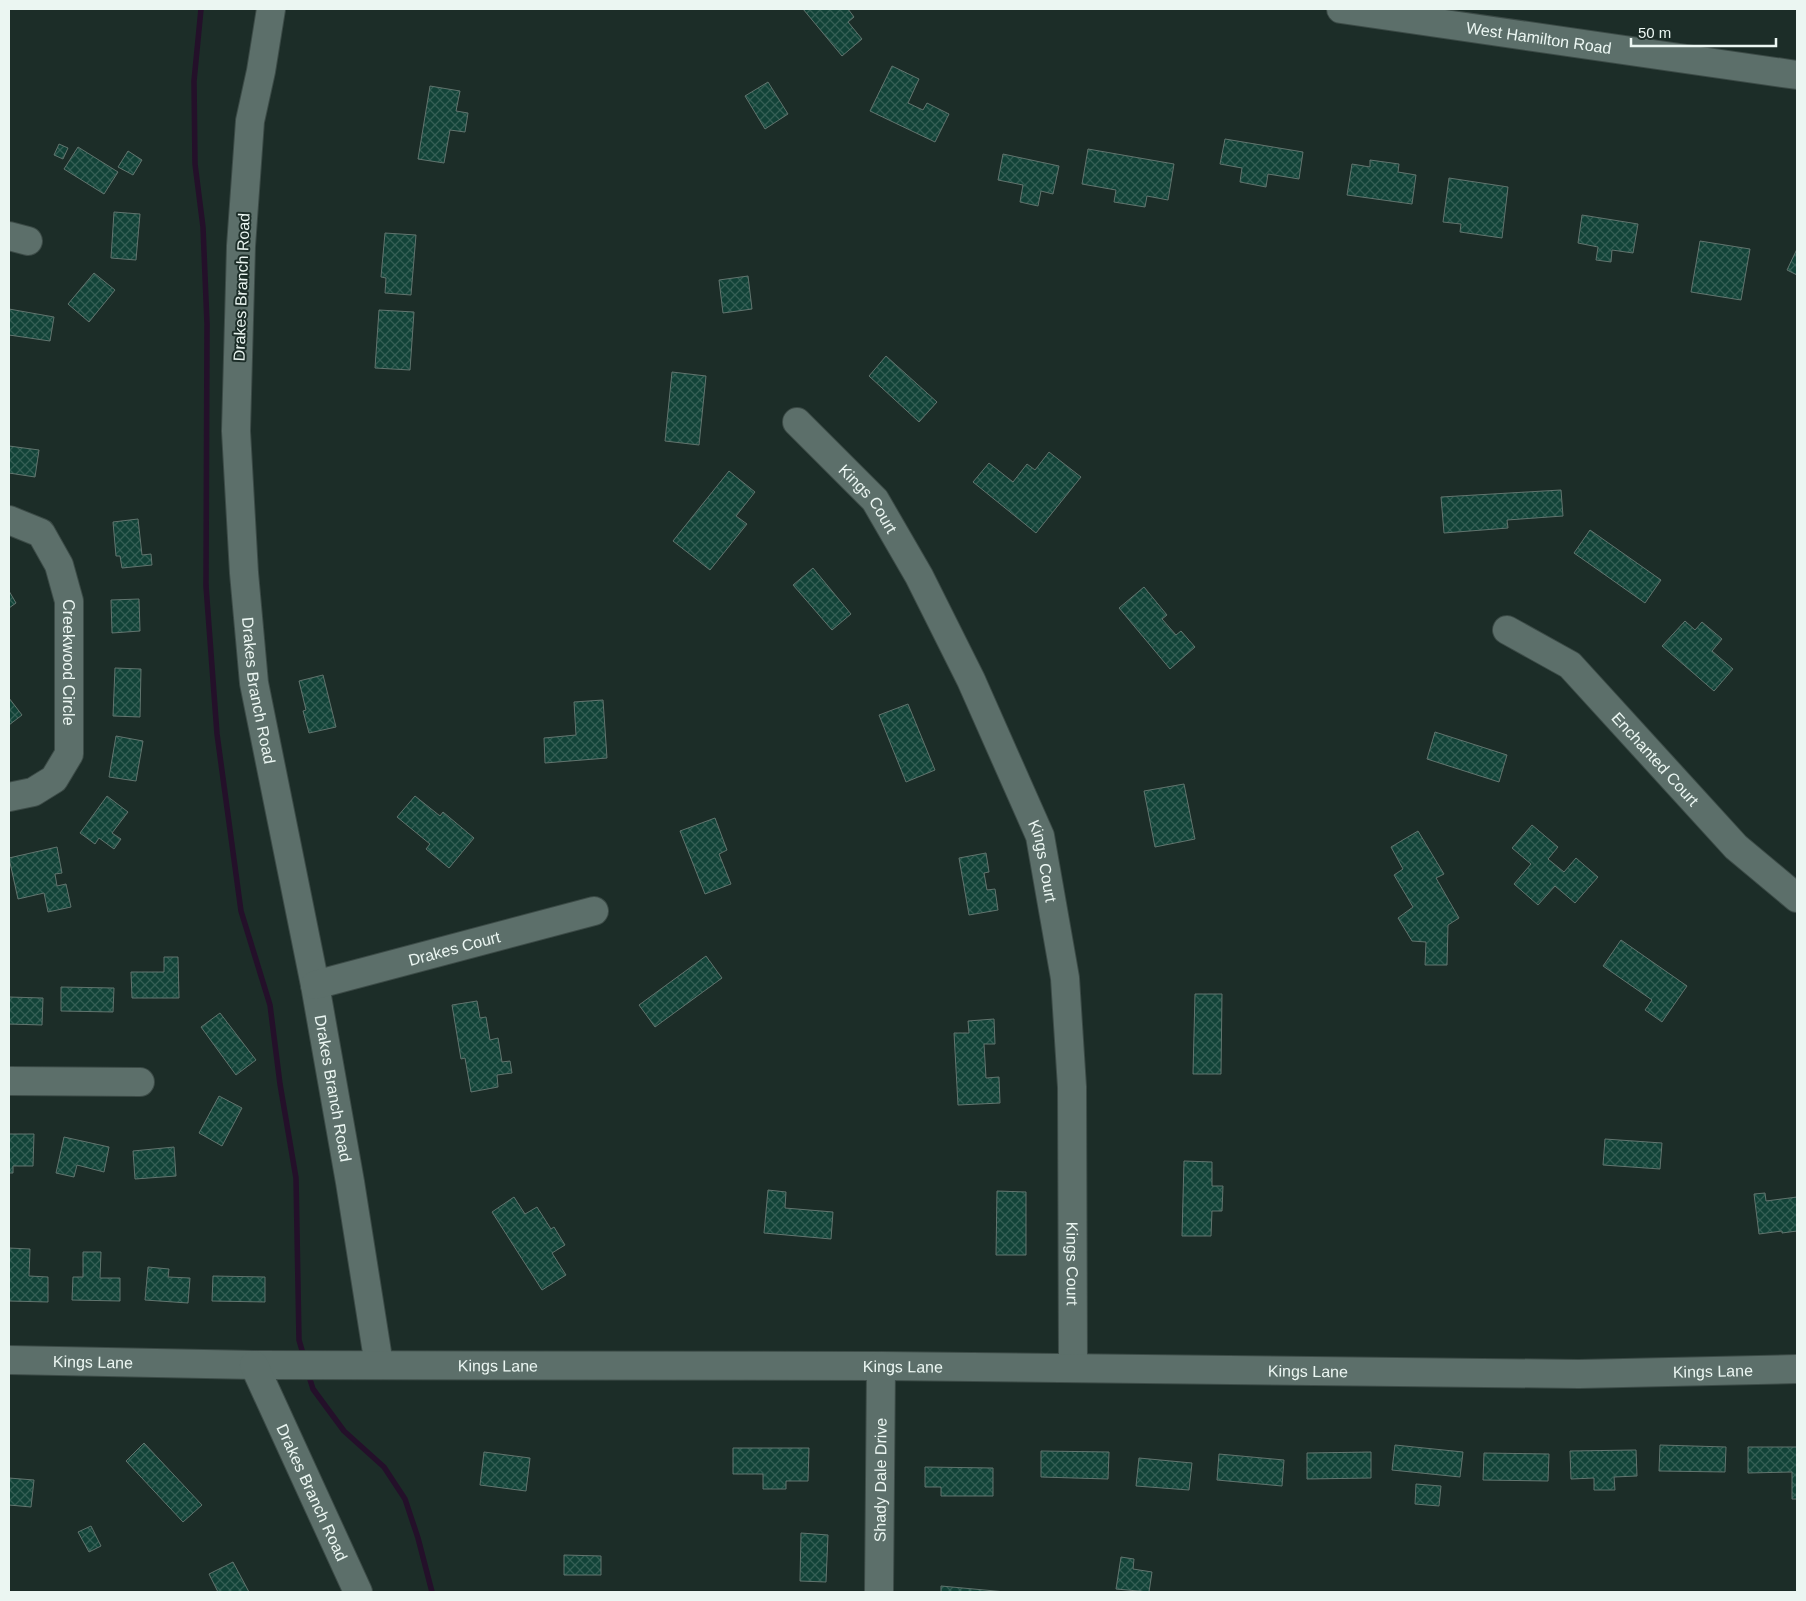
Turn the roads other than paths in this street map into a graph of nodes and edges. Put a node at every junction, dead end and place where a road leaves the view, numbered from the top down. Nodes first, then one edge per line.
1 (271, 9) edge
2 (1341, 9) edge
3 (1392, 12) edge
4 (1796, 70) edge
5 (797, 422) dead end
6 (9, 520) edge
7 (1507, 630) dead end
8 (9, 797) edge
9 (1797, 898) edge
10 (594, 911) dead end
11 (315, 985) junction
12 (9, 1081) edge
13 (140, 1082) dead end
14 (9, 1360) edge
15 (254, 1365) junction
16 (379, 1365) junction
17 (881, 1366) junction
18 (1073, 1368) junction
19 (1797, 1369) edge
20 (358, 1592) edge
21 (879, 1592) edge

1 - 11 street, Drakes Branch Road
2 - 3 street, West Hamilton Road
3 - 4 street, West Hamilton Road
5 - 18 street, Kings Court
6 - 8 street, Creekwood Circle
7 - 9 street, Enchanted Court
10 - 11 street, Drakes Court
11 - 16 street, Drakes Branch Road
12 - 13 street
14 - 15 street, Kings Lane
15 - 16 street, Kings Lane
15 - 20 street, Drakes Branch Road
16 - 17 street, Kings Lane
17 - 18 street, Kings Lane
17 - 21 street, Shady Dale Drive
18 - 19 street, Kings Lane

